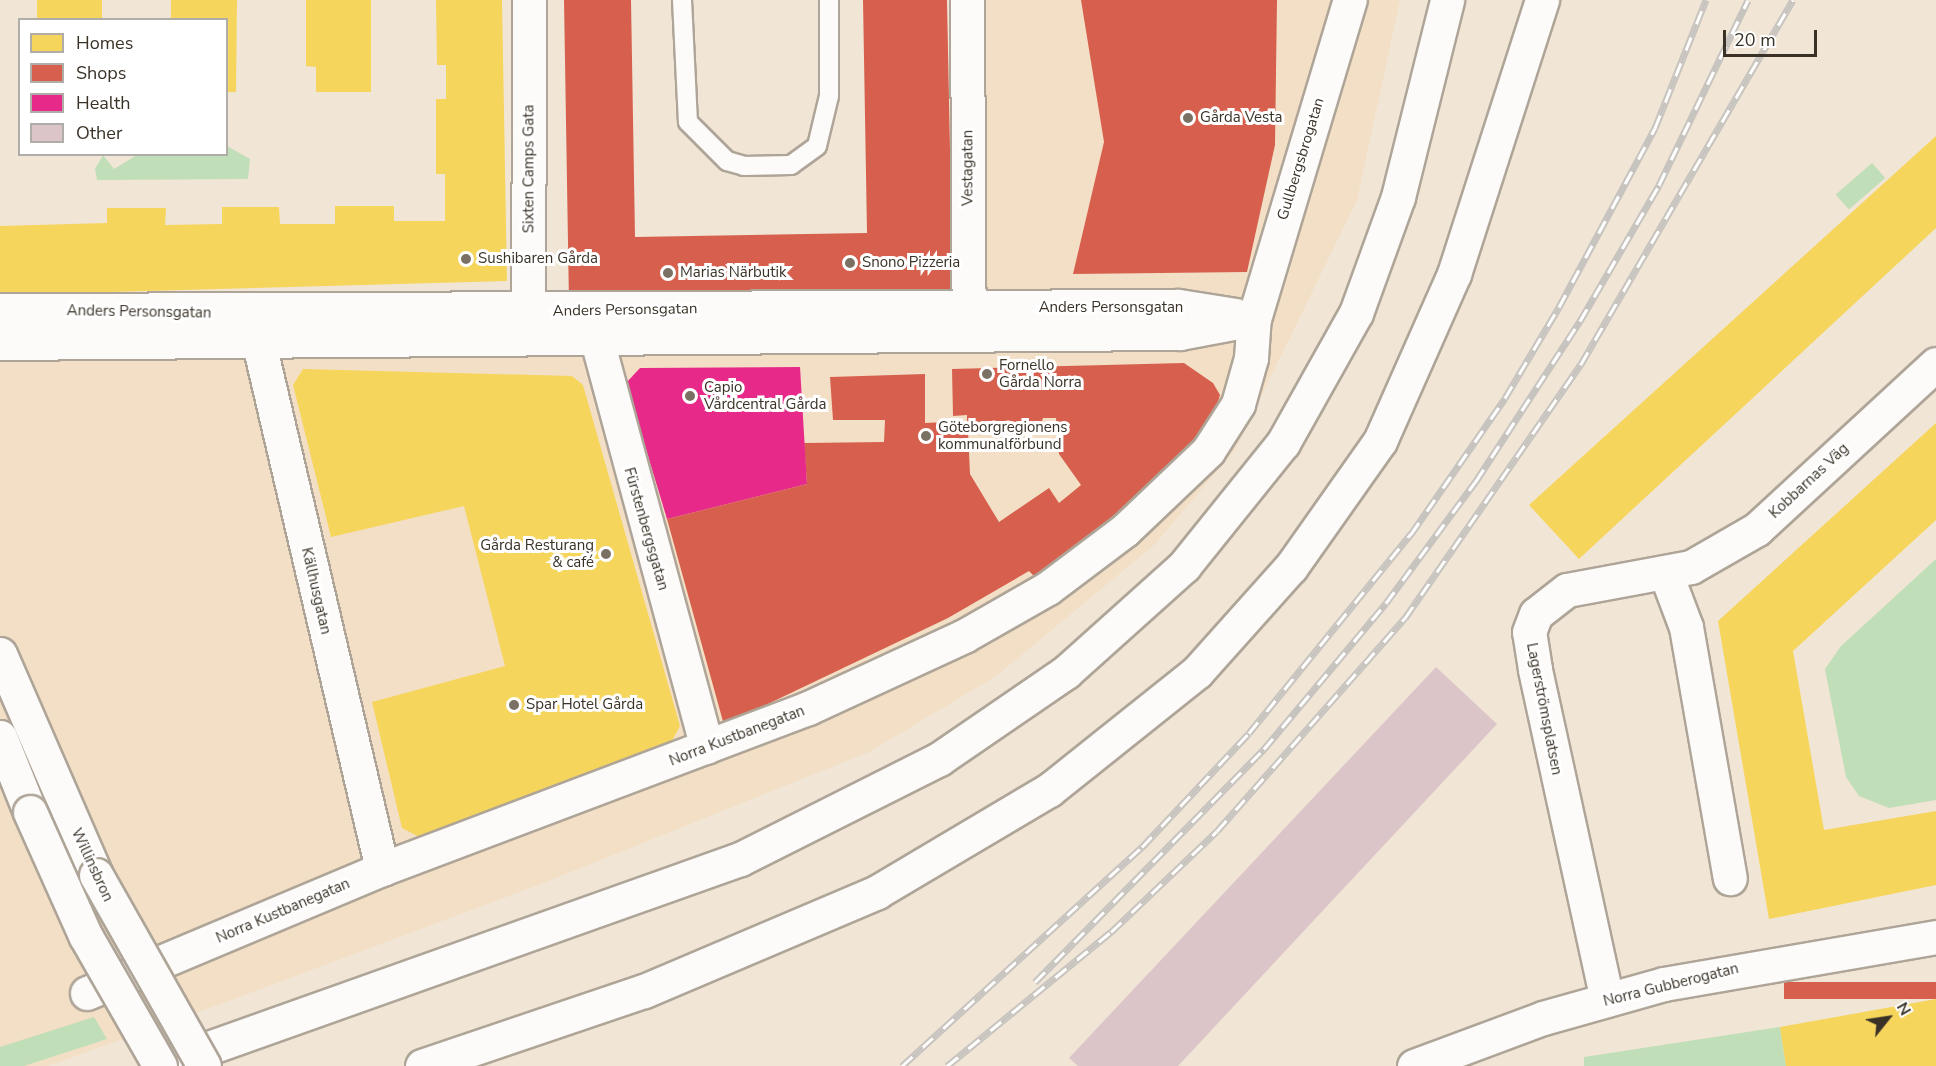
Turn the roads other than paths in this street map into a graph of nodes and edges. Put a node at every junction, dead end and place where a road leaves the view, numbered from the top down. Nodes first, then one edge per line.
1 (529, 0) edge
2 (682, 0) edge
3 (829, 0) edge
4 (967, 0) edge
5 (1350, 0) edge
6 (1447, 0) edge
7 (1542, 0) edge
8 (0, 310) edge
9 (1254, 319) junction
10 (969, 321) junction
11 (528, 324) junction
12 (591, 324) junction
13 (254, 327) junction
14 (0, 343) edge
15 (1936, 364) edge
16 (1666, 574) junction
17 (0, 654) edge
18 (0, 737) edge
19 (707, 747) junction
20 (382, 869) junction
21 (1730, 878) dead end
22 (1936, 937) edge
23 (87, 993) dead end
24 (1607, 1000) junction
25 (159, 1066) edge
26 (204, 1066) edge
27 (422, 1066) edge
28 (1414, 1066) edge

1 - 11 main road, Sixten Camps Gata
2 - 3 lane
4 - 10 main road, Vestagatan
5 - 9 main road, Gullbergsbrogatan
6 - 25 main road
7 - 27 main road
8 - 13 main road, Anders Personsgatan
9 - 10 main road, Anders Personsgatan
9 - 19 main road, Norra Kustbanegatan
10 - 12 main road, Anders Personsgatan
11 - 12 main road, Anders Personsgatan
11 - 13 main road, Anders Personsgatan
12 - 19 main road, Fürstenbergsgatan
13 - 14 main road, Anders Personsgatan
13 - 20 main road, Källhusgatan
15 - 16 main road, Kobbarnas Väg
16 - 21 main road
16 - 24 main road, Lagerströmsplatsen
17 - 26 main road, Willinsbron, bridge
18 - 25 main road, bridge
19 - 20 main road, Norra Kustbanegatan
20 - 23 main road, Norra Kustbanegatan
22 - 24 main road, Norra Gubberogatan
24 - 28 main road, Norra Gubberogatan

